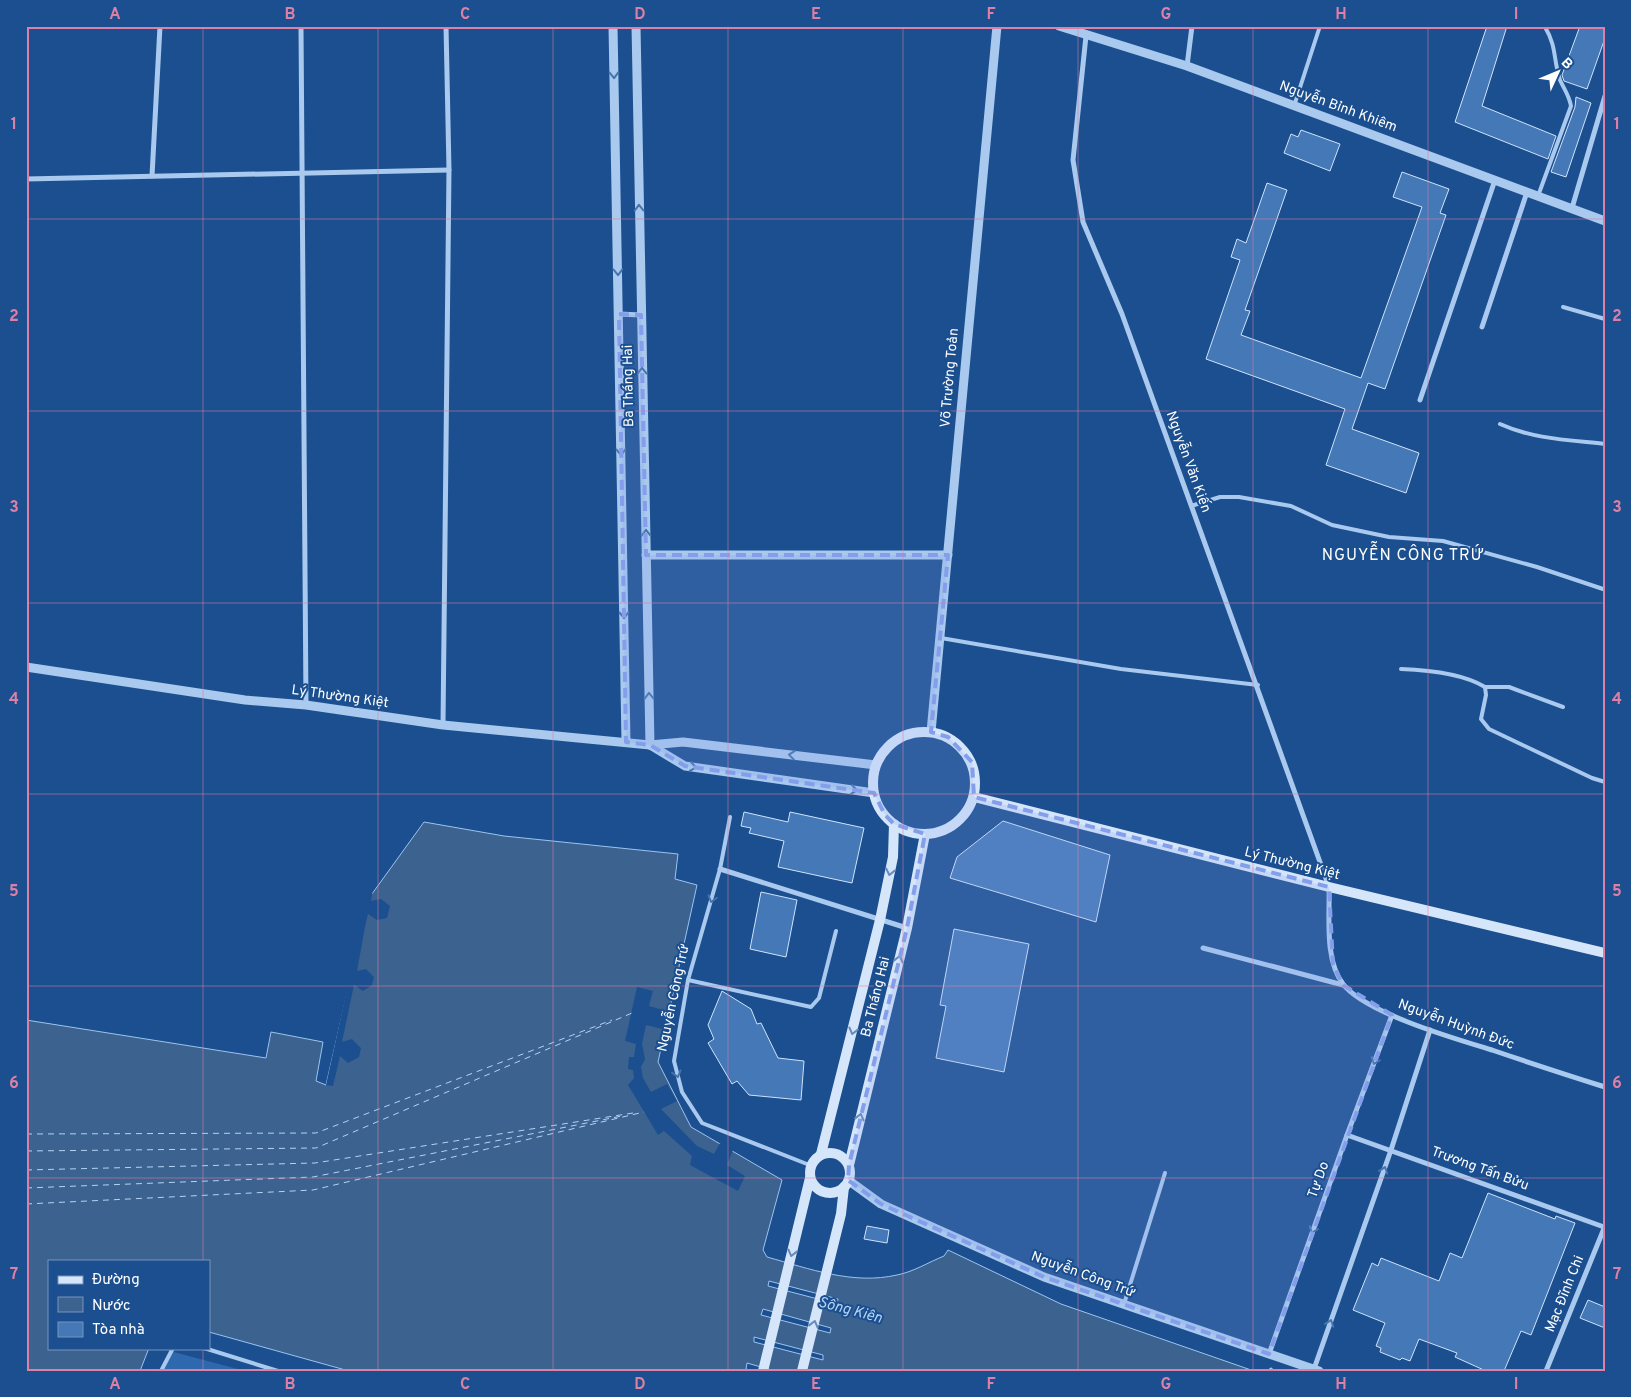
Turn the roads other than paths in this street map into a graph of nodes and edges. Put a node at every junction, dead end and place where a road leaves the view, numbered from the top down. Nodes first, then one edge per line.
1 (160, 26) edge
2 (301, 26) edge
3 (446, 26) edge
4 (613, 26) edge
5 (636, 26) edge
6 (997, 26) edge
7 (1059, 26) edge
8 (1192, 26) edge
9 (1320, 26) edge
10 (1545, 27) edge
11 (1086, 36) junction
12 (1187, 66) junction
13 (1605, 96) edge
14 (1294, 106) junction
15 (449, 170) junction
16 (304, 173) junction
17 (152, 176) junction
18 (26, 179) edge
19 (1495, 180) junction
20 (1527, 192) junction
21 (1538, 196) junction
22 (1572, 208) junction
23 (1605, 221) edge
24 (1563, 307) dead end
25 (619, 314) junction
26 (641, 315) junction
27 (1605, 319) edge
28 (1482, 326) dead end
29 (1420, 400) dead end
30 (1500, 424) dead end
31 (1605, 444) edge
32 (1192, 506) junction
33 (646, 555) junction
34 (948, 555) junction
35 (1603, 589) dead end
36 (940, 638) junction
37 (26, 667) edge
38 (1401, 669) dead end
39 (1258, 685) junction
40 (1485, 687) junction
41 (306, 705) junction
42 (1563, 707) dead end
43 (443, 725) junction
44 (931, 732) junction
45 (626, 742) junction
46 (650, 744) junction
47 (876, 765) junction
48 (1605, 782) edge
49 (874, 793) junction
50 (974, 797) junction
51 (730, 818) dead end
52 (894, 824) junction
53 (925, 834) junction
54 (720, 869) junction
55 (1329, 887) junction
56 (880, 920) junction
57 (907, 928) junction
58 (836, 931) dead end
59 (1203, 948) dead end
60 (1605, 953) edge
61 (688, 980) junction
62 (1343, 984) junction
63 (1392, 1015) junction
64 (1430, 1030) junction
65 (1605, 1087) edge
66 (1347, 1135) junction
67 (1391, 1150) junction
68 (821, 1154) junction
69 (848, 1164) junction
70 (812, 1166) junction
71 (1165, 1173) dead end
72 (810, 1178) junction
73 (846, 1184) junction
74 (1605, 1226) edge
75 (1124, 1304) junction
76 (171, 1350) edge
77 (210, 1350) edge
78 (1269, 1354) junction
79 (1316, 1370) edge
80 (161, 1371) edge
81 (278, 1371) edge
82 (763, 1371) edge
83 (802, 1371) edge
84 (1546, 1371) edge

1 - 17 street
2 - 16 street
3 - 15 street
4 -> 25 street, Ba Tháng Hai
26 -> 5 street, Ba Tháng Hai
6 - 34 street, Võ Trường Toản
7 - 11 street, Nguyễn Bỉnh Khiêm
8 - 12 street
9 - 14 lane
10 - 21 lane
11 - 12 street, Nguyễn Bỉnh Khiêm
11 - 32 street, Nguyễn Văn Kiến
12 - 14 street, Nguyễn Bỉnh Khiêm
13 - 22 street
14 - 19 street, Nguyễn Bỉnh Khiêm
15 - 16 street
15 - 43 street
16 - 17 street
16 - 41 street
17 - 18 street
19 - 20 street, Nguyễn Bỉnh Khiêm
19 - 29 street
20 - 21 street, Nguyễn Bỉnh Khiêm
20 - 28 street
21 - 22 street, Nguyễn Bỉnh Khiêm
22 - 23 street, Nguyễn Bỉnh Khiêm
24 - 27 lane
25 - 26 street
25 -> 45 street, Ba Tháng Hai
33 -> 26 street, Ba Tháng Hai
30 - 31 lane
32 - 35 lane
32 - 39 street, Nguyễn Văn Kiến
33 - 34 street
46 -> 33 street, Ba Tháng Hai
34 - 36 street, Võ Trường Toản
36 - 39 lane
36 - 44 street, Võ Trường Toản
37 - 41 street, Lý Thường Kiệt
38 - 40 lane
39 - 55 street, Nguyễn Văn Kiến
40 - 42 lane
40 - 48 lane
41 - 43 street, Lý Thường Kiệt
43 - 45 street, Lý Thường Kiệt
44 - 47 main road
44 - 50 main road
45 - 46 street, Lý Thường Kiệt
47 -> 46 street, Lý Thường Kiệt
46 -> 49 street
47 - 49 main road
49 - 52 main road
50 - 53 main road
50 - 55 main road, Lý Thường Kiệt
51 - 54 lane, Nguyễn Công Trứ
52 - 53 main road
52 -> 56 main road, Ba Tháng Hai
53 - 57 main road, Ba Tháng Hai
54 - 56 street
54 -> 61 lane, Nguyễn Công Trứ
55 - 60 main road, Lý Thường Kiệt
55 - 62 street, Nguyễn Huỳnh Đức
56 - 57 street
56 -> 68 main road, Ba Tháng Hai
69 -> 57 main road, Ba Tháng Hai
58 - 61 lane
59 - 62 street
61 -> 70 lane, Nguyễn Công Trứ
62 - 63 street, Nguyễn Huỳnh Đức
63 - 64 street, Nguyễn Huỳnh Đức
63 -> 66 street, Tự Do
64 - 65 street, Nguyễn Huỳnh Đức
64 - 67 street
66 - 67 street, Trương Tấn Bửu
66 -> 78 street, Tự Do
67 - 74 street, Trương Tấn Bửu
79 -> 67 street
68 - 69 main road
68 - 70 main road
69 - 73 main road
70 - 72 main road
71 - 75 lane
72 - 73 main road
72 -> 82 main road
73 - 75 street, Nguyễn Công Trứ
83 -> 73 main road
74 - 84 street, Mạc Đĩnh Chi
75 - 78 street, Nguyễn Công Trứ
76 - 80 lane
77 - 81 lane
78 - 79 street, Nguyễn Công Trứ

